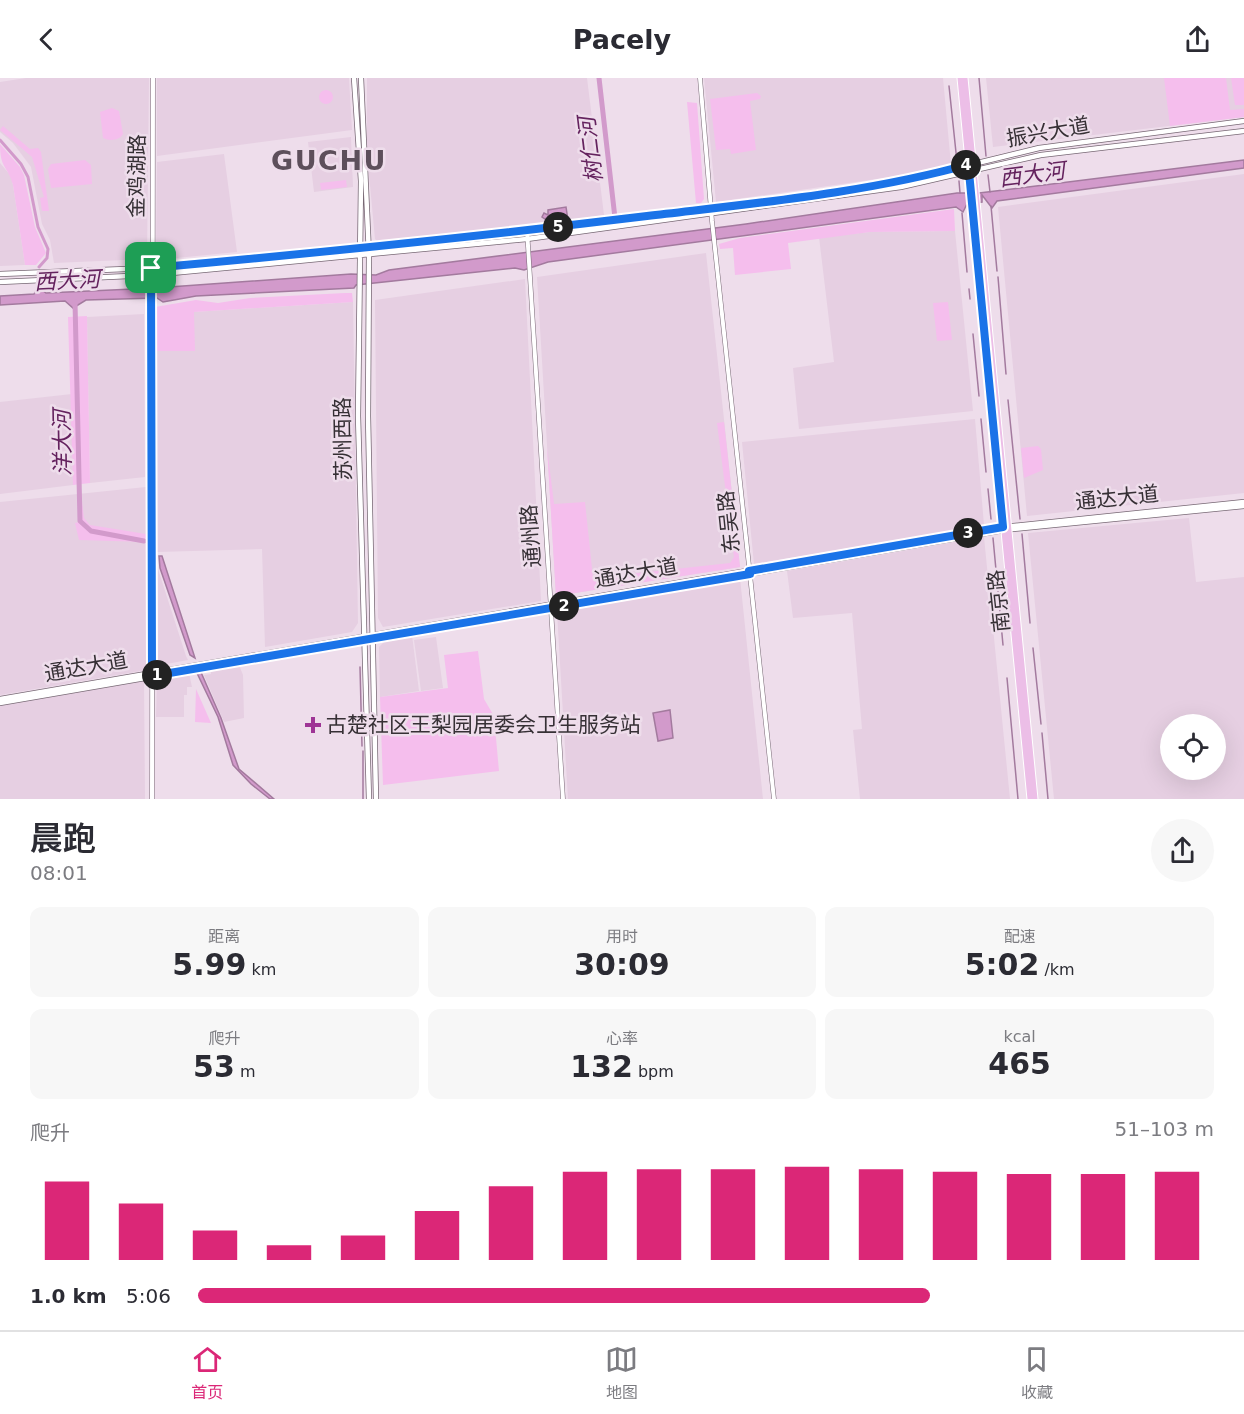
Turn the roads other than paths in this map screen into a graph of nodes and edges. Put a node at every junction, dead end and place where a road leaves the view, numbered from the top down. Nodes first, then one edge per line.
1 (153, 78) edge
2 (354, 78) edge
3 (361, 78) edge
4 (700, 78) edge
5 (960, 78) edge
6 (965, 78) edge
7 (1244, 122) edge
8 (1244, 131) edge
9 (971, 164) junction
10 (972, 172) junction
11 (711, 208) junction
12 (712, 218) junction
13 (527, 230) junction
14 (360, 235) junction
15 (369, 238) junction
16 (527, 239) junction
17 (379, 247) junction
18 (369, 248) junction
19 (360, 249) junction
20 (343, 250) junction
21 (382, 254) junction
22 (369, 255) junction
23 (360, 256) junction
24 (340, 258) junction
25 (360, 267) junction
26 (369, 267) junction
27 (151, 268) junction
28 (0, 274) edge
29 (151, 275) junction
30 (0, 282) edge
31 (1244, 504) edge
32 (1006, 528) junction
33 (750, 572) junction
34 (550, 607) junction
35 (372, 637) junction
36 (364, 638) junction
37 (152, 674) junction
38 (0, 701) edge
39 (152, 799) edge
40 (369, 799) edge
41 (376, 799) edge
42 (563, 799) edge
43 (774, 799) edge
44 (1030, 799) edge
45 (1035, 799) edge

1 - 27 street, 金鸡湖路
2 - 14 main road, 苏州西路
3 - 15 main road, 苏州西路
4 - 11 street
5 - 9 main road, 南京路
6 - 9 main road, 南京路
7 - 9 main road, 振兴大道
8 - 10 main road, 振兴大道
9 - 10 main road, 南京路
9 - 11 main road, 振兴大道
10 - 12 main road, 振兴大道
10 - 32 main road, 南京路
11 - 12 street
11 - 13 main road, 振兴大道
12 - 16 main road, 振兴大道
12 - 33 street, 东吴路
13 - 16 street, 通州路
13 - 17 main road, 振兴大道
14 - 15 main road
14 - 19 main road, 苏州西路
14 - 20 main road
15 - 17 main road
15 - 18 main road, 苏州西路
16 - 21 main road, 振兴大道
16 - 34 street, 通州路
17 - 18 main road, 振兴大道
18 - 19 main road, 振兴大道
18 - 22 main road, 苏州西路
19 - 20 main road, 振兴大道
19 - 23 main road, 苏州西路
20 - 27 main road, 振兴大道
21 - 22 main road, 振兴大道
21 - 26 main road
22 - 23 main road, 振兴大道
22 - 26 main road, 苏州西路
23 - 24 main road, 振兴大道
23 - 25 main road, 苏州西路
24 - 25 main road
24 - 29 main road, 振兴大道
25 - 36 main road, 苏州西路
26 - 35 main road, 苏州西路
27 - 28 main road, 振兴大道
27 - 29 street, 金鸡湖路
29 - 30 main road, 振兴大道
29 - 37 street, 金鸡湖路
31 - 32 main road, 通达大道
32 - 33 main road, 通达大道
32 - 44 main road, 南京路
32 - 45 main road, 南京路
33 - 34 main road, 通达大道
33 - 43 street, 东吴路
34 - 35 main road, 通达大道
34 - 42 street, 通州路
35 - 36 main road, 通达大道
35 - 41 main road, 苏州西路
36 - 37 main road, 通达大道
36 - 40 main road, 苏州西路
37 - 38 main road, 通达大道
37 - 39 street, 金鸡湖路

